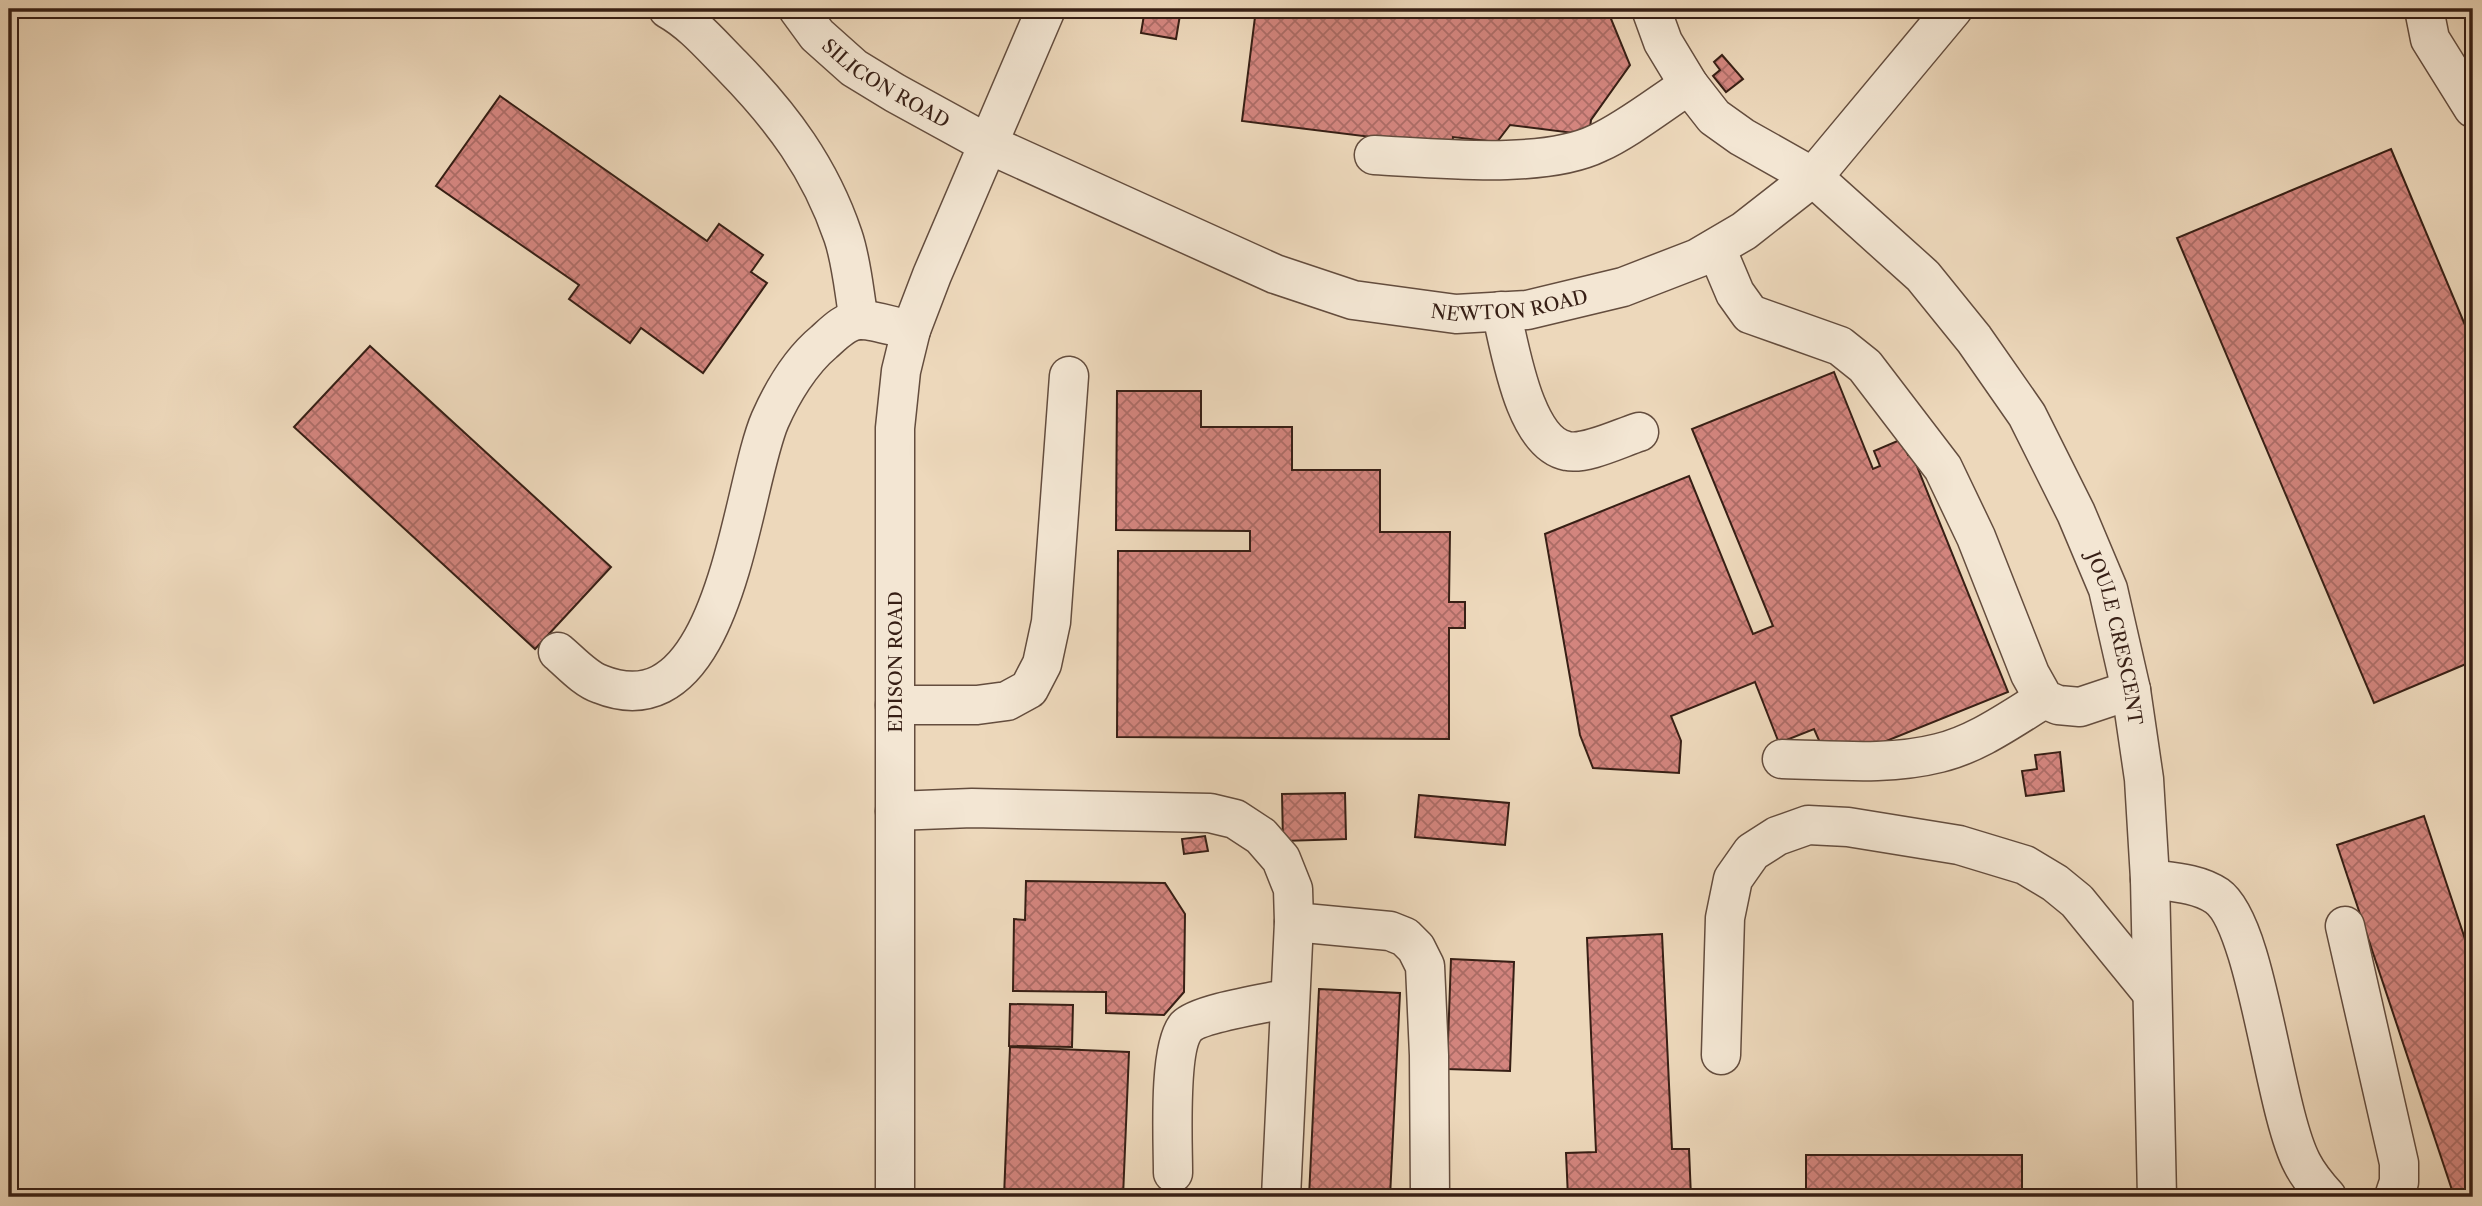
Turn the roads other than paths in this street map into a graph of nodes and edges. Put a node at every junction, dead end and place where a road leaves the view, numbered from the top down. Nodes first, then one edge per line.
1 (668, 9) edge
2 (798, 9) edge
3 (1046, 9) edge
4 (1651, 9) edge
5 (1953, 9) edge
6 (2424, 9) edge
7 (1689, 85) junction
8 (2473, 108) edge
9 (988, 144) junction
10 (1374, 155) dead end
11 (1813, 177) junction
12 (1716, 248) junction
13 (1501, 311) junction
14 (859, 320) junction
15 (911, 330) junction
16 (1069, 376) dead end
17 (1639, 432) dead end
18 (558, 652) dead end
19 (2131, 690) junction
20 (2044, 699) junction
21 (895, 705) junction
22 (1782, 759) dead end
23 (895, 811) junction
24 (2150, 879) junction
25 (1294, 922) junction
26 (2345, 926) dead end
27 (2152, 993) junction
28 (1290, 998) junction
29 (1721, 1055) dead end
30 (1173, 1173) dead end
31 (895, 1197) edge
32 (1281, 1197) edge
33 (1430, 1197) edge
34 (2157, 1197) edge
35 (2327, 1197) edge
36 (2394, 1197) edge

1 - 14 lane
2 - 9 lane, SILICON ROAD
3 - 9 lane, EDISON ROAD
4 - 7 lane, JOULE CRESCENT
5 - 11 lane, NEWTON ROAD
6 - 8 lane
7 - 10 lane
7 - 11 lane, JOULE CRESCENT
9 - 13 lane, NEWTON ROAD
9 - 15 lane, EDISON ROAD
11 - 12 lane, NEWTON ROAD
11 - 19 lane, JOULE CRESCENT
12 - 13 lane, NEWTON ROAD
12 - 20 lane
13 - 17 lane
14 - 15 lane
14 - 18 lane
15 - 21 lane, EDISON ROAD
16 - 21 lane
19 - 20 lane
19 - 24 lane, JOULE CRESCENT
20 - 22 lane
21 - 23 lane, EDISON ROAD
23 - 25 lane
23 - 31 lane, EDISON ROAD
24 - 27 lane, JOULE CRESCENT
24 - 35 lane
25 - 28 lane
25 - 33 lane
26 - 36 lane
27 - 29 lane
27 - 34 lane, JOULE CRESCENT
28 - 30 lane
28 - 32 lane

